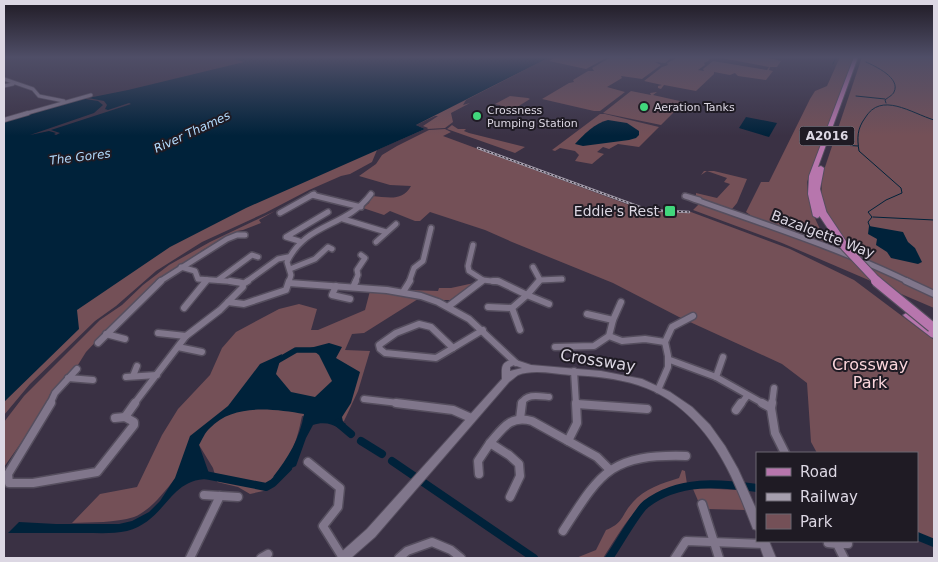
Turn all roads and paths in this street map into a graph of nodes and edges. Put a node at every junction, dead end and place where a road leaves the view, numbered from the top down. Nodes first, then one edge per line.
1 (846, 83) edge
2 (851, 83) edge
3 (14, 84) joint
4 (4, 86) edge
5 (91, 95) dead end
6 (66, 101) junction
7 (4, 120) edge
8 (371, 194) dead end
9 (700, 201) dead end
10 (361, 207) junction
11 (328, 212) dead end
12 (280, 213) dead end
13 (820, 215) junction
14 (315, 219) junction
15 (343, 219) junction
16 (330, 224) junction
17 (396, 224) dead end
18 (431, 228) dead end
19 (386, 232) junction
20 (245, 235) dead end
21 (299, 241) junction
22 (376, 242) dead end
23 (473, 245) dead end
24 (332, 249) dead end
25 (260, 250) dead end
26 (252, 255) junction
27 (361, 255) dead end
28 (258, 257) dead end
29 (288, 257) junction
30 (181, 267) junction
31 (533, 267) dead end
32 (290, 269) junction
33 (562, 279) dead end
34 (207, 280) junction
35 (218, 280) junction
36 (483, 280) junction
37 (540, 280) junction
38 (289, 283) junction
39 (243, 284) junction
40 (336, 286) junction
41 (353, 286) junction
42 (403, 292) junction
43 (934, 294) edge
44 (526, 295) junction
45 (350, 299) dead end
46 (228, 302) junction
47 (621, 302) dead end
48 (549, 304) dead end
49 (449, 306) junction
50 (488, 307) dead end
51 (184, 308) dead end
52 (512, 308) junction
53 (587, 314) dead end
54 (908, 315) joint
55 (693, 316) dead end
56 (613, 320) junction
57 (482, 330) junction
58 (520, 330) dead end
59 (933, 331) edge
60 (158, 333) dead end
61 (106, 334) junction
62 (186, 336) junction
63 (609, 336) junction
64 (125, 339) dead end
65 (665, 342) junction
66 (98, 343) dead end
67 (555, 347) dead end
68 (178, 348) junction
69 (453, 348) junction
70 (202, 352) dead end
71 (723, 357) dead end
72 (670, 360) junction
73 (137, 366) dead end
74 (77, 369) dead end
75 (512, 370) junction
76 (574, 371) junction
77 (157, 375) junction
78 (716, 377) junction
79 (68, 378) junction
80 (93, 380) dead end
81 (774, 388) dead end
82 (658, 390) junction
83 (747, 396) junction
84 (549, 397) dead end
85 (364, 399) dead end
86 (577, 404) junction
87 (771, 408) junction
88 (648, 409) dead end
89 (736, 410) dead end
90 (125, 417) junction
91 (115, 418) dead end
92 (471, 418) junction
93 (520, 419) junction
94 (568, 441) junction
95 (490, 444) junction
96 (784, 452) edge
97 (686, 456) dead end
98 (308, 462) dead end
99 (610, 470) junction
100 (480, 474) dead end
101 (204, 495) dead end
102 (220, 496) junction
103 (238, 497) dead end
104 (510, 497) dead end
105 (702, 504) dead end
106 (756, 522) edge
107 (563, 531) dead end
108 (714, 542) junction
109 (763, 542) edge
110 (848, 544) dead end
111 (190, 558) edge
112 (343, 558) edge
113 (399, 558) edge
114 (461, 558) edge
115 (675, 558) edge
116 (719, 558) edge
117 (770, 558) edge
118 (844, 558) edge

1 - 13 main road, A2016
2 - 13 main road, A2016
3 - 4 street
3 - 6 street
5 - 6 street
6 - 7 street
8 - 10 street
9 - 43 street, Bazalgette Way
10 - 12 street
10 - 15 street
11 - 14 street
13 - 54 main road, A2016
13 - 59 main road, A2016, bridge
14 - 16 street
14 - 21 street
15 - 16 street
15 - 19 street
16 - 21 street
17 - 19 street
18 - 42 street
19 - 22 street
20 - 30 street
21 - 29 street
23 - 36 street
24 - 32 street
25 - 26 street
26 - 28 street
26 - 35 street
27 - 41 street
29 - 32 street
29 - 39 street
30 - 34 street
30 - 61 street
31 - 37 street
32 - 38 street
33 - 37 street
34 - 35 street
34 - 51 street
35 - 39 street
36 - 44 street
36 - 49 street
37 - 44 street
38 - 40 street
38 - 46 street
39 - 46 street
40 - 41 street
40 - 45 street
41 - 42 street
42 - 49 street
44 - 48 street
44 - 52 street
46 - 62 street
47 - 56 street
49 - 57 street
50 - 52 street
52 - 58 street
53 - 56 street
54 - 59 main road, A2016
55 - 65 street
56 - 63 street
57 - 69 street
57 - 75 street
60 - 62 street
61 - 64 street
61 - 66 street
62 - 68 street
63 - 65 street
63 - 67 street
65 - 72 street
68 - 70 street
68 - 77 street
69 - 69 street
71 - 78 street
72 - 78 street
72 - 82 street
73 - 77 street
74 - 79 street
75 - 76 street, Crossway
75 - 92 street
76 - 82 street, Crossway
76 - 86 street
77 - 90 street
78 - 83 street
79 - 80 street
79 - 90 street
81 - 87 street
82 - 106 street, Crossway
83 - 87 street
83 - 89 street
84 - 93 street
85 - 92 street
86 - 88 street
86 - 94 street
87 - 96 street
90 - 91 street
92 - 112 street
93 - 94 street
93 - 95 street
94 - 99 street
95 - 100 street
95 - 104 street
97 - 99 street
98 - 112 street
99 - 107 street
101 - 102 street
102 - 103 street
102 - 111 street
105 - 108 street
108 - 109 street
108 - 115 street
108 - 116 street
109 - 117 street
110 - 118 street
113 - 114 street

